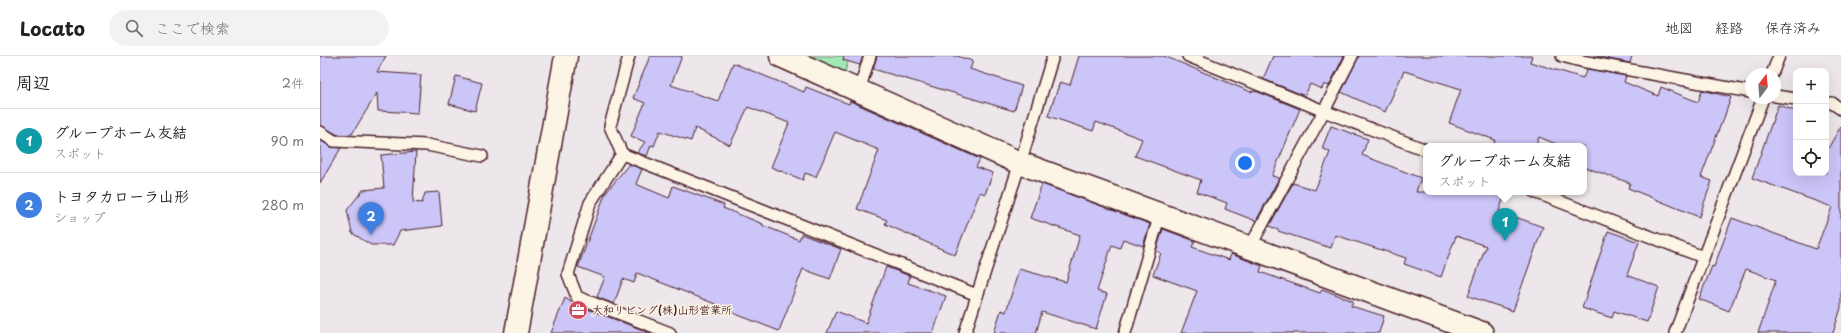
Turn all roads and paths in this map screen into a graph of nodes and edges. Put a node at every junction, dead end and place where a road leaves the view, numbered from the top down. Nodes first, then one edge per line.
1 (566, 56) edge
2 (629, 56) edge
3 (781, 56) edge
4 (870, 56) edge
5 (1053, 56) edge
6 (1188, 56) edge
7 (1352, 56) edge
8 (1562, 56) edge
9 (1780, 56) edge
10 (1581, 59) edge
11 (1775, 68) edge
12 (859, 90) junction
13 (1745, 91) edge
14 (1781, 97) edge
15 (1793, 99) edge
16 (1829, 103) edge
17 (1761, 104) edge
18 (1841, 109) edge
19 (1324, 111) junction
20 (320, 132) edge
21 (1423, 149) edge
22 (622, 154) junction
23 (482, 156) dead end
24 (1020, 163) junction
25 (1543, 195) edge
26 (1160, 214) junction
27 (1250, 248) junction
28 (1703, 257) junction
29 (977, 295) junction
30 (516, 333) edge
31 (670, 333) edge
32 (965, 333) edge
33 (1125, 333) edge
34 (1482, 333) edge
35 (1675, 333) edge

1 - 30 street
2 - 22 lane
3 - 12 street
4 - 12 lane
5 - 24 lane
6 - 19 lane
7 - 19 lane
8 - 10 lane
9 - 11 lane
10 - 13 lane
12 - 24 street
14 - 15 lane
16 - 18 lane
17 - 28 lane
19 - 21 lane
19 - 27 lane
20 - 23 lane
22 - 29 lane
22 - 31 lane
24 - 26 street
24 - 29 lane
25 - 28 lane
26 - 27 street
26 - 33 lane
27 - 34 street
28 - 35 lane
29 - 32 lane

